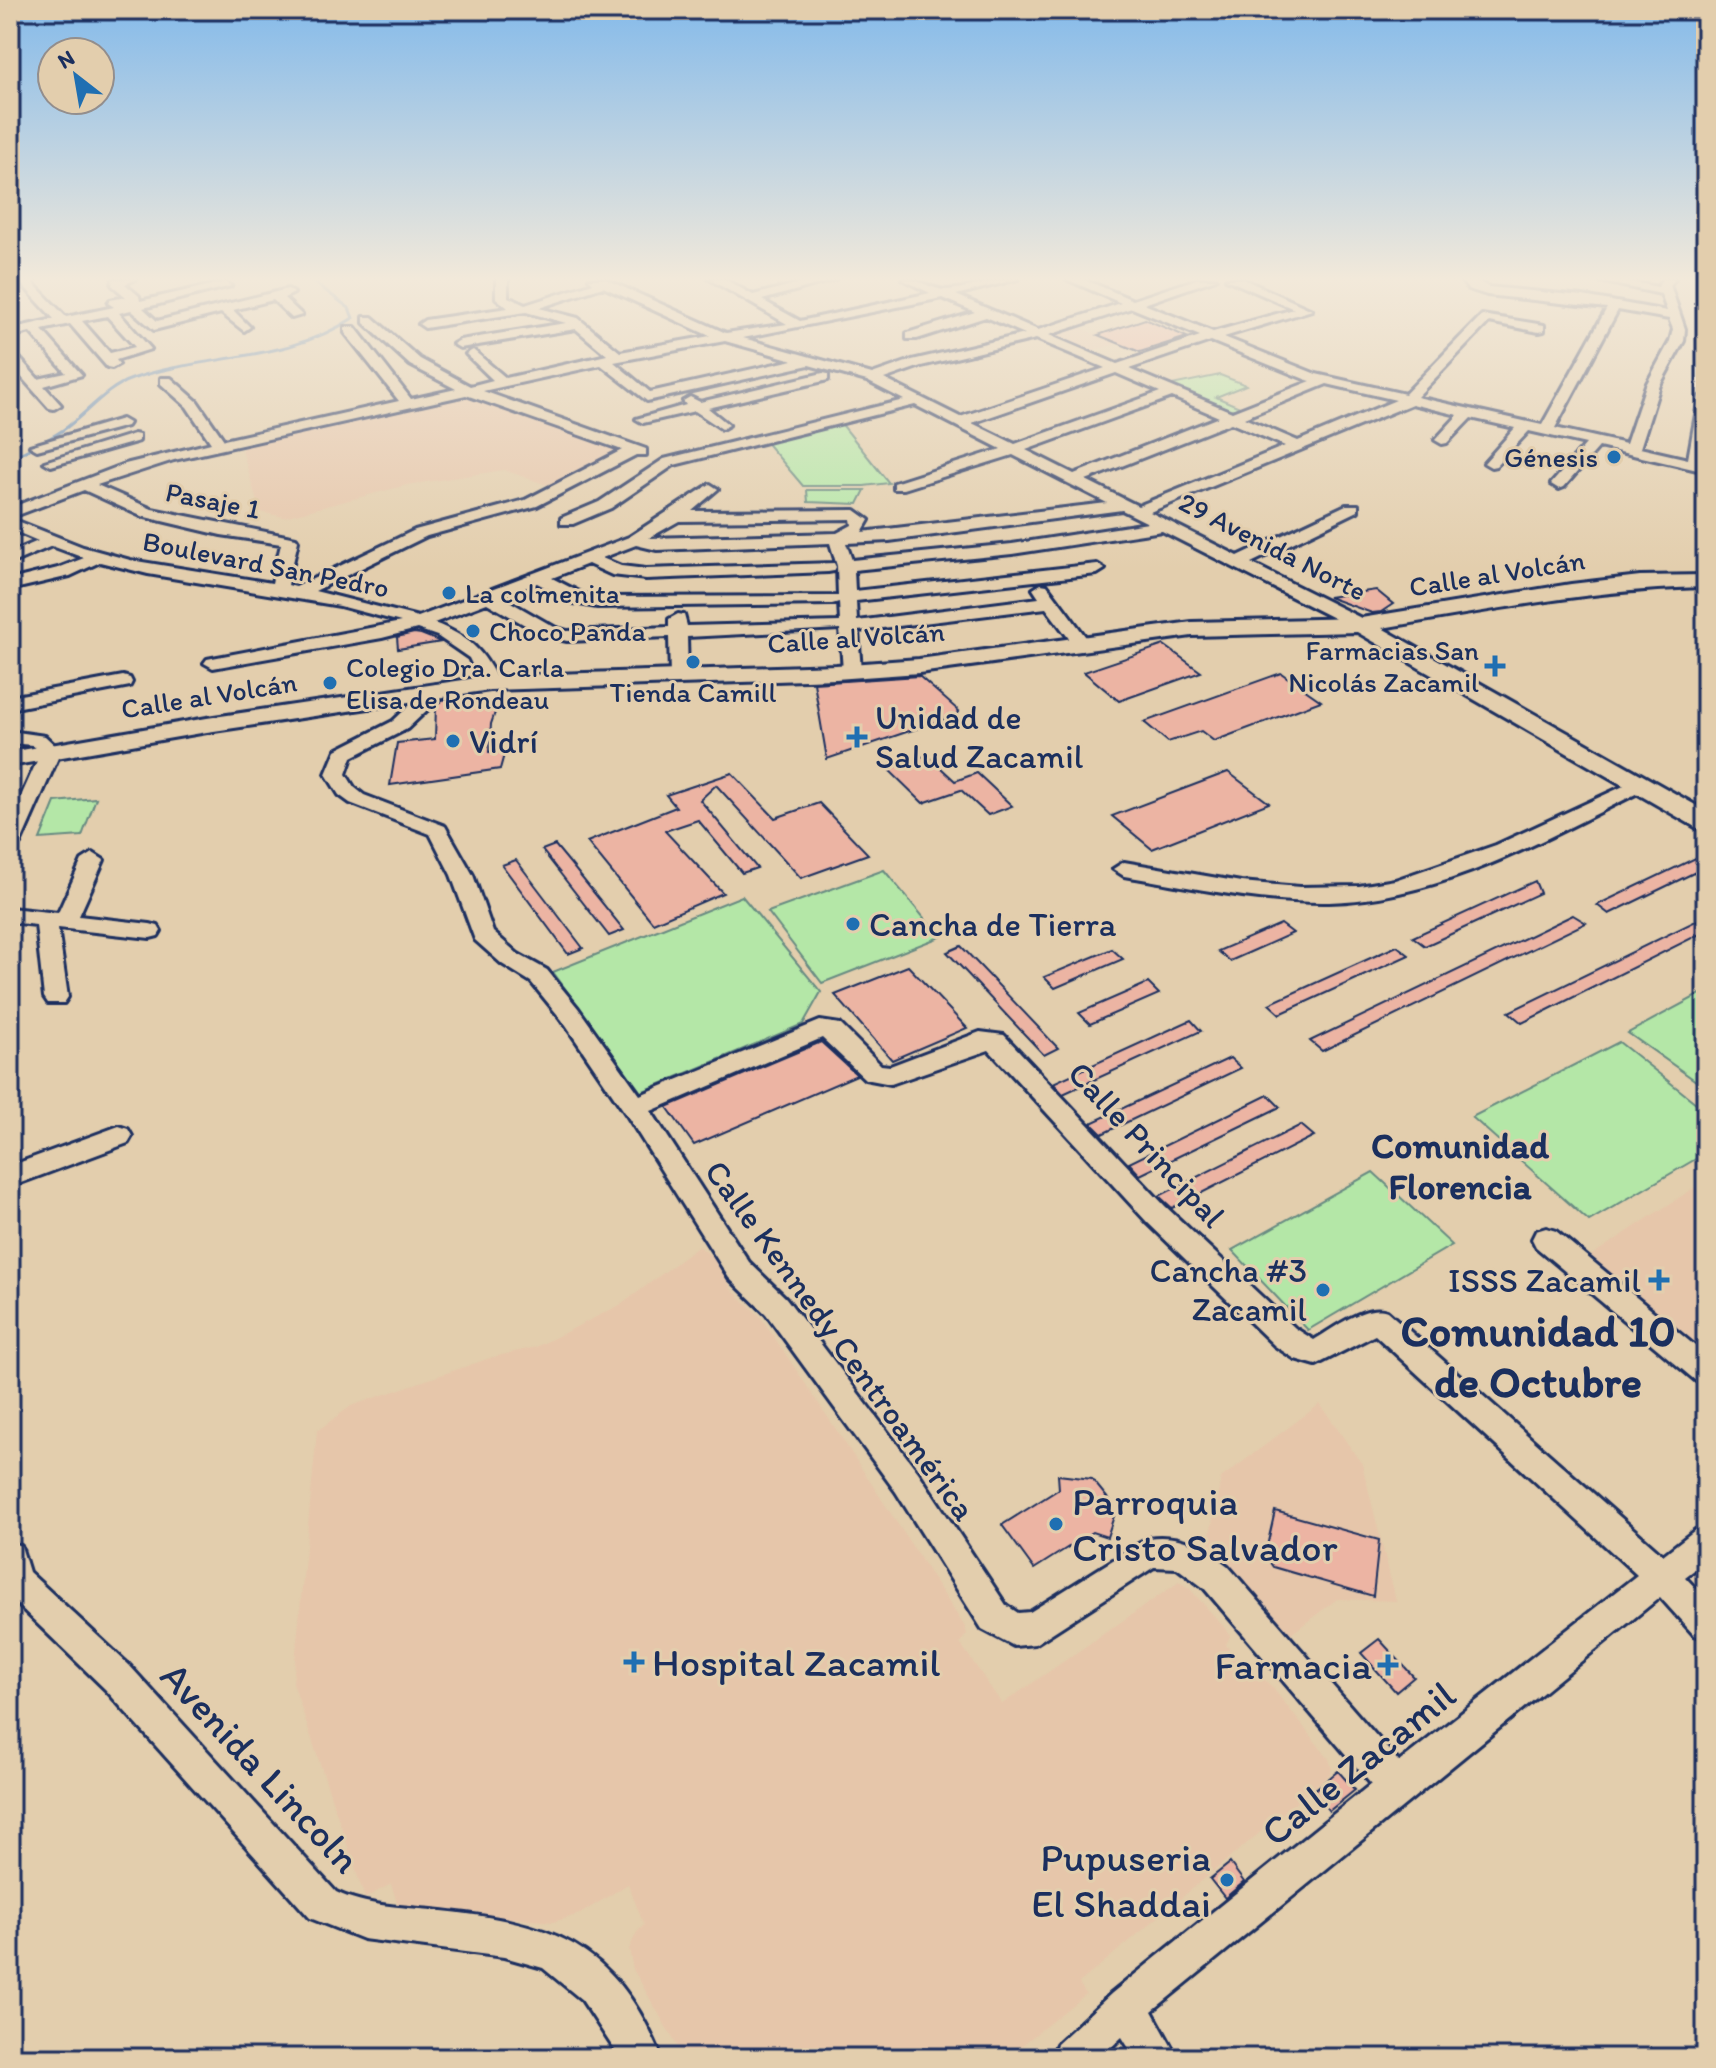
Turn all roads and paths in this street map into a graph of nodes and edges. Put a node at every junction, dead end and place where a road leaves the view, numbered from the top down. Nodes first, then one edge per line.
1 (27, 376) edge
2 (73, 376) edge
3 (386, 376) edge
4 (445, 376) edge
5 (496, 376) edge
6 (536, 376) edge
7 (627, 376) edge
8 (740, 376) edge
9 (863, 376) edge
10 (879, 376) edge
11 (1096, 376) edge
12 (1130, 376) edge
13 (1311, 376) edge
14 (1428, 376) edge
15 (1576, 376) edge
16 (1658, 376) edge
17 (823, 377) dead end
18 (872, 378) junction
19 (1326, 380) junction
20 (166, 381) dead end
21 (504, 383) junction
22 (35, 384) junction
23 (675, 390) junction
24 (469, 391) junction
25 (1171, 393) junction
26 (1706, 397) edge
27 (920, 400) junction
28 (1409, 400) junction
29 (408, 404) junction
30 (54, 405) dead end
31 (697, 406) junction
32 (112, 410) dead end
33 (1468, 412) junction
34 (1230, 418) junction
35 (643, 419) dead end
36 (963, 421) junction
37 (122, 423) junction
38 (722, 425) dead end
39 (1525, 426) junction
40 (1546, 431) junction
41 (134, 438) junction
42 (1442, 440) dead end
43 (1595, 442) junction
44 (220, 445) junction
45 (37, 446) dead end
46 (1298, 446) junction
47 (1016, 449) junction
48 (634, 450) junction
49 (1632, 450) junction
50 (151, 461) junction
51 (51, 462) dead end
52 (669, 462) junction
53 (1491, 463) dead end
54 (1700, 466) edge
55 (1076, 479) junction
56 (83, 484) junction
57 (1559, 484) dead end
58 (899, 486) dead end
59 (710, 489) dead end
60 (1134, 508) junction
61 (1352, 508) dead end
62 (10, 513) edge
63 (820, 514) junction
64 (676, 516) junction
65 (567, 521) dead end
66 (993, 522) junction
67 (10, 523) edge
68 (1168, 525) junction
69 (635, 540) junction
70 (831, 540) junction
71 (51, 541) junction
72 (1012, 549) junction
73 (99, 557) junction
74 (588, 558) junction
75 (10, 559) edge
76 (1241, 561) junction
77 (837, 567) junction
78 (1097, 569) dead end
79 (646, 574) junction
80 (1030, 574) junction
81 (536, 576) junction
82 (1706, 583) edge
83 (11, 585) edge
84 (279, 589) junction
85 (299, 592) junction
86 (486, 595) junction
87 (840, 598) junction
88 (1316, 600) junction
89 (643, 602) junction
90 (1050, 602) junction
91 (678, 603) junction
92 (421, 622) junction
93 (1361, 625) junction
94 (1300, 626) junction
95 (679, 633) junction
96 (842, 636) junction
97 (1082, 644) junction
98 (213, 663) dead end
99 (844, 672) junction
100 (679, 676) junction
101 (123, 682) dead end
102 (490, 683) junction
103 (437, 690) junction
104 (10, 703) edge
105 (10, 737) edge
106 (51, 751) junction
107 (10, 759) edge
108 (1641, 784) junction
109 (1706, 822) edge
110 (10, 844) edge
111 (93, 860) dead end
112 (1124, 869) dead end
113 (10, 915) edge
114 (56, 921) junction
115 (150, 931) dead end
116 (56, 997) dead end
117 (635, 1107) junction
118 (119, 1136) dead end
119 (10, 1177) edge
120 (1546, 1239) dead end
121 (1706, 1372) edge
122 (1706, 1541) edge
123 (10, 1557) edge
124 (1662, 1576) junction
125 (1706, 1623) edge
126 (1398, 1788) junction
127 (1126, 2007) junction
128 (642, 2058) edge
129 (1071, 2058) edge
130 (1158, 2058) edge

1 - 22 street
2 - 22 street
3 - 29 street
4 - 24 street
5 - 21 street
6 - 21 street
7 - 23 street
8 - 23 street
9 - 18 street, 29 Avenida Norte
10 - 18 street
11 - 36 street
12 - 25 street
13 - 19 street
14 - 28 street
15 - 40 street
16 - 49 street
17 - 31 street
18 - 27 street, 29 Avenida Norte
19 - 28 street
19 - 34 street
20 - 44 street
21 - 24 street
22 - 30 street
23 - 31 street
24 - 29 street
24 - 48 street
25 - 34 street
25 - 47 street
26 - 54 street
27 - 36 street, 29 Avenida Norte
27 - 52 street
28 - 33 street
28 - 46 street
29 - 44 street
31 - 35 street
31 - 38 street
32 - 37 street
33 - 39 street
33 - 42 street
34 - 46 street
34 - 55 street
36 - 47 street, 29 Avenida Norte
37 - 41 street
37 - 45 street
39 - 40 street
39 - 53 street
40 - 43 street
41 - 50 street
41 - 51 street
43 - 49 street
43 - 57 street
44 - 50 street
46 - 60 street
47 - 55 street, 29 Avenida Norte
47 - 58 street
48 - 52 street
48 - 85 street
49 - 54 street
50 - 56 street
52 - 65 street
55 - 60 street, 29 Avenida Norte
56 - 62 street
56 - 84 street, Pasaje 1
59 - 64 street
60 - 66 street
60 - 68 street, 29 Avenida Norte
61 - 76 street
63 - 64 street
63 - 70 street
63 - 70 street
64 - 69 street
66 - 70 street
66 - 72 street
67 - 71 street, Boulevard San Pedro
68 - 72 street
68 - 76 street, 29 Avenida Norte
69 - 70 street
69 - 74 street
70 - 77 street
71 - 73 street, Boulevard San Pedro
71 - 75 street
72 - 77 street
72 - 80 street
73 - 83 street
73 - 84 street, Boulevard San Pedro
74 - 79 street
74 - 81 street
76 - 88 street, 29 Avenida Norte
77 - 79 street
77 - 87 street
78 - 80 street
79 - 89 street
80 - 87 street
80 - 90 street
81 - 86 street
81 - 89 street
82 - 93 main road, Calle al Volcán
84 - 85 street, Boulevard San Pedro
85 - 92 street, Boulevard San Pedro
86 - 92 street
86 - 95 street
87 - 91 street
87 - 96 street
88 - 93 street, 29 Avenida Norte
88 - 94 main road
89 - 91 street
90 - 96 street
90 - 97 street
91 - 95 street
92 - 98 street
92 - 102 street, Boulevard San Pedro
93 - 94 main road, Calle al Volcán
93 - 108 main road, 29 Avenida Norte
94 - 97 main road, Calle al Volcán
95 - 96 street
95 - 100 street
96 - 99 street
97 - 99 main road, Calle al Volcán
99 - 100 main road, Calle al Volcán
100 - 102 main road, Calle al Volcán
101 - 104 street
102 - 103 main road, Calle al Volcán
103 - 106 main road, Calle al Volcán
103 - 117 street, Calle Kennedy Centroamérica
105 - 106 street
106 - 107 main road, Calle al Volcán
106 - 110 street
108 - 109 main road, 29 Avenida Norte
108 - 112 street
111 - 114 street
113 - 114 street
114 - 115 street
114 - 116 street
117 - 124 street, Calle Principal
117 - 126 street, Calle Kennedy Centroamérica
118 - 119 street
120 - 121 street
122 - 124 street, Calle Zacamil
123 - 128 street, Avenida Lincoln
124 - 125 street
124 - 126 street, Calle Zacamil
126 - 127 street, Calle Zacamil
127 - 129 street, Calle Zacamil
127 - 130 street

